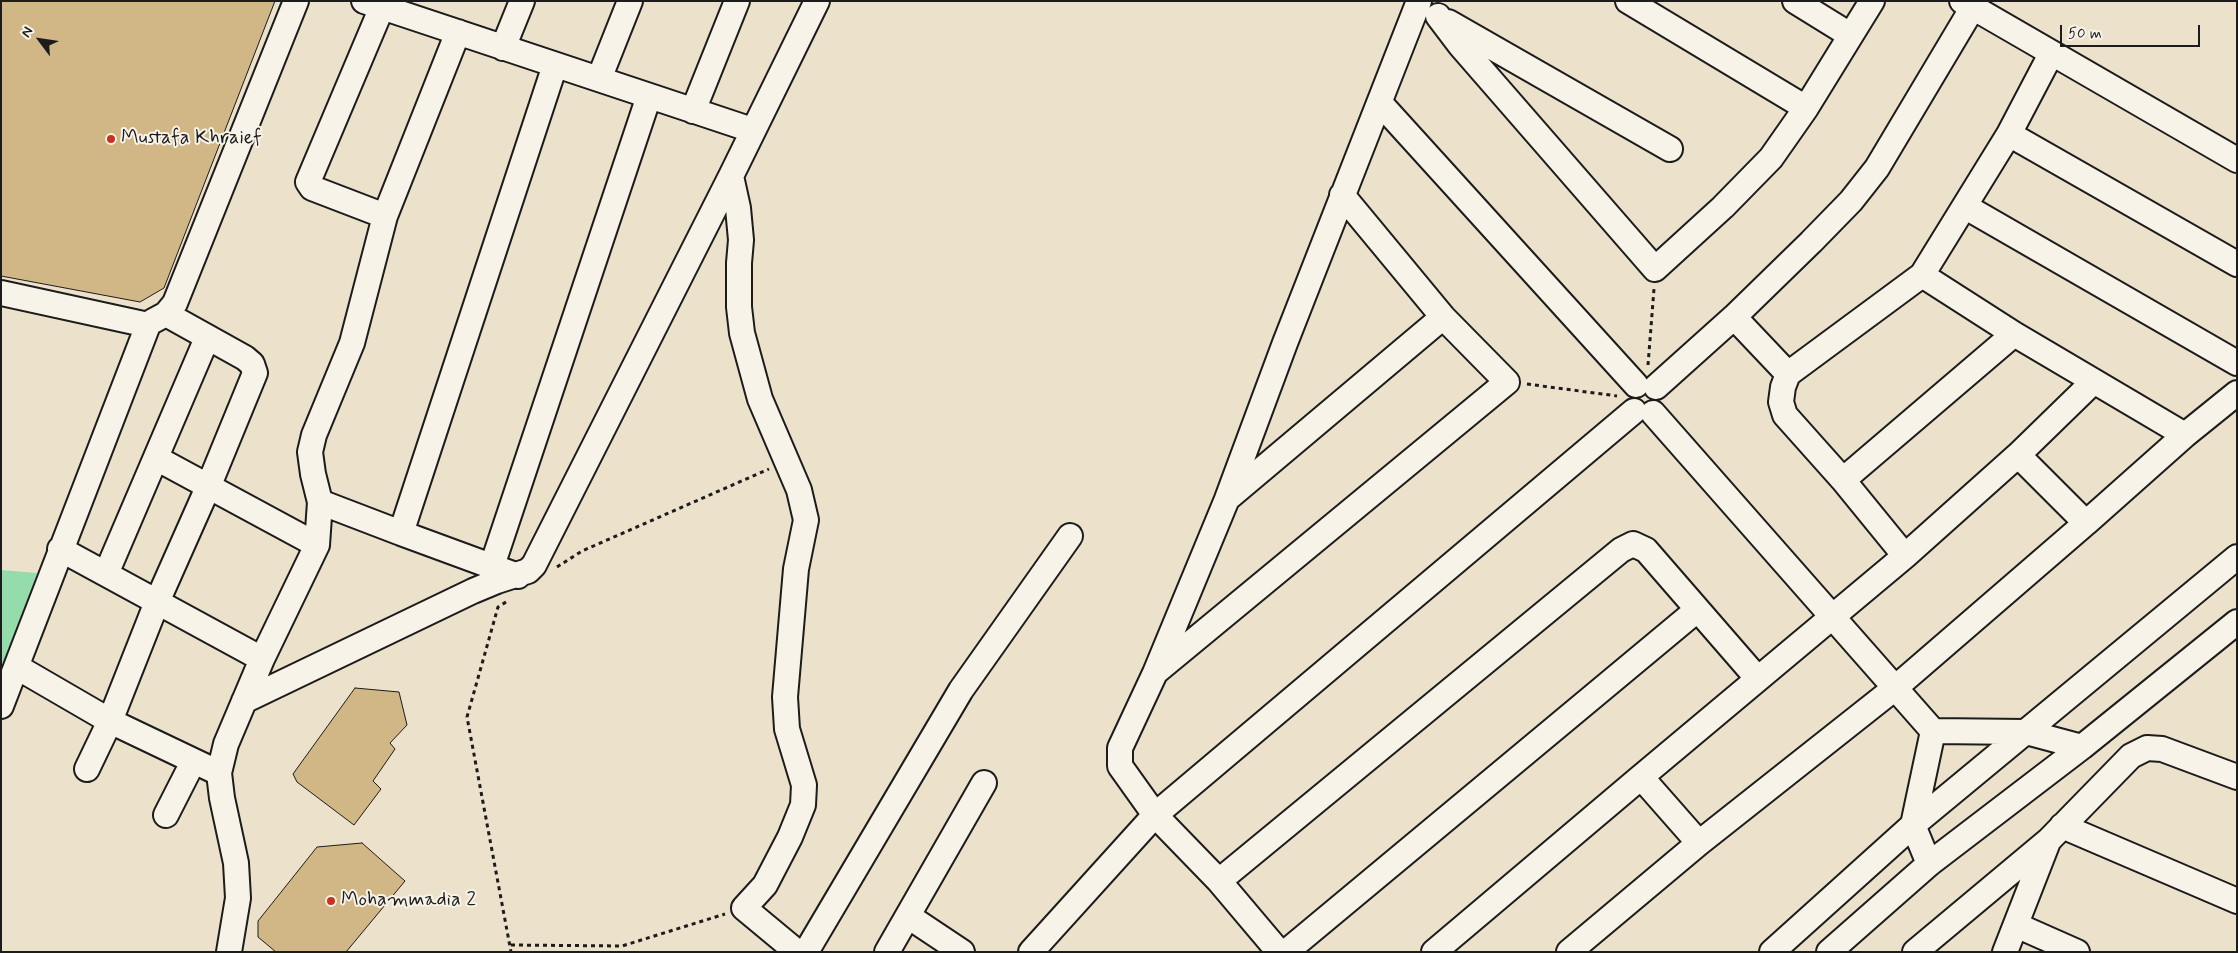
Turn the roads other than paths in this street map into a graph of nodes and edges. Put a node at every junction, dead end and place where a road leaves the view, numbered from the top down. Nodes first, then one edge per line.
1 (296, 1) edge
2 (522, 1) edge
3 (630, 1) edge
4 (737, 1) edge
5 (816, 1) edge
6 (1628, 1) edge
7 (1795, 1) edge
8 (1872, 1) edge
9 (373, 4) edge
10 (1968, 4) edge
11 (1426, 6) edge
12 (458, 32) junction
13 (1850, 35) junction
14 (503, 48) junction
15 (2051, 54) junction
16 (555, 65) junction
17 (599, 79) junction
18 (649, 96) junction
19 (1380, 103) junction
20 (1806, 108) junction
21 (693, 111) junction
22 (752, 130) junction
23 (2009, 134) junction
24 (1670, 149) dead end
25 (2237, 160) edge
26 (731, 176) junction
27 (1342, 195) junction
28 (1966, 206) junction
29 (385, 216) junction
30 (2237, 264) edge
31 (1922, 275) junction
32 (1, 293) edge
33 (1443, 317) junction
34 (1734, 317) junction
35 (157, 319) junction
36 (2014, 334) junction
37 (208, 338) junction
38 (2237, 363) edge
39 (1788, 374) junction
40 (2093, 382) junction
41 (2237, 393) edge
42 (1642, 396) junction
43 (2185, 435) junction
44 (2018, 455) junction
45 (156, 458) junction
46 (1843, 480) junction
47 (209, 485) junction
48 (1227, 499) junction
49 (320, 502) junction
50 (2086, 523) junction
51 (401, 533) junction
52 (1070, 536) dead end
53 (317, 545) junction
54 (60, 549) junction
55 (1906, 556) junction
56 (2237, 557) edge
57 (492, 566) junction
58 (106, 574) junction
59 (515, 587) junction
60 (157, 602) junction
61 (1697, 610) junction
62 (1834, 618) junction
63 (2234, 633) edge
64 (262, 659) junction
65 (17, 667) junction
66 (1155, 673) junction
67 (1758, 679) junction
68 (1896, 688) junction
69 (244, 702) junction
70 (1, 706) edge
71 (110, 721) junction
72 (1933, 731) junction
73 (2026, 732) junction
74 (2082, 747) junction
75 (193, 762) junction
76 (87, 770) dead end
77 (219, 773) junction
78 (1641, 777) junction
79 (2237, 777) edge
80 (984, 783) dead end
81 (1155, 815) junction
82 (166, 816) dead end
83 (1913, 825) junction
84 (2055, 833) junction
85 (1699, 843) junction
86 (1929, 864) junction
87 (1219, 881) junction
88 (2237, 901) edge
89 (908, 916) junction
90 (2016, 925) junction
91 (237, 948) edge
92 (809, 950) edge
93 (887, 952) edge
94 (962, 952) edge
95 (1031, 952) edge
96 (1279, 952) edge
97 (1286, 952) edge
98 (1434, 952) edge
99 (1569, 952) edge
100 (1772, 952) edge
101 (1829, 952) edge
102 (1915, 952) edge
103 (2005, 952) edge
104 (2077, 952) edge

1 - 35 street
2 - 14 street
3 - 17 street
4 - 21 street
5 - 22 street
6 - 20 street
7 - 13 street
8 - 13 street
9 - 12 street
9 - 29 street
10 - 15 street
10 - 34 street
11 - 19 street
11 - 20 street
11 - 24 street
12 - 14 street
12 - 29 street
13 - 20 street
14 - 16 street
15 - 23 street
15 - 25 street
16 - 17 street
16 - 51 street
17 - 18 street
18 - 21 street
18 - 57 street
19 - 27 street
19 - 42 street
21 - 22 street
22 - 26 street
23 - 28 street
23 - 30 street
26 - 59 street
26 - 92 street
27 - 33 street
27 - 48 street
28 - 31 street
28 - 38 street
29 - 49 street
31 - 36 street
31 - 39 street
32 - 35 street
33 - 48 street
33 - 66 street
34 - 39 street
34 - 42 street
35 - 37 street
35 - 54 street
36 - 40 street
36 - 46 street
37 - 45 street
37 - 47 street
39 - 46 street
40 - 43 street
40 - 44 street
41 - 43 street
42 - 62 street
42 - 81 street
43 - 50 street
44 - 50 street
44 - 55 street
45 - 47 street
45 - 58 street
46 - 55 street
47 - 53 street
47 - 60 street
48 - 66 street
49 - 51 street
49 - 53 street
50 - 68 street
51 - 57 street
52 - 92 street
53 - 64 street
54 - 58 street
54 - 65 street
55 - 62 street
56 - 73 street
57 - 59 street
58 - 60 street
59 - 69 street
60 - 64 street
60 - 71 street
61 - 67 street
61 - 87 street
61 - 97 street
62 - 67 street
62 - 68 street
63 - 74 street
64 - 69 street
65 - 70 street
65 - 71 street
66 - 81 street
67 - 78 street
68 - 72 street
68 - 85 street
69 - 77 street
71 - 75 street
71 - 76 street
72 - 73 street
72 - 83 street
73 - 74 street
73 - 83 street
74 - 86 street
75 - 77 street
75 - 82 street
77 - 91 street
78 - 85 street
78 - 98 street
79 - 84 street
80 - 89 street
81 - 87 street
81 - 95 street
83 - 86 street
83 - 100 street
84 - 88 street
84 - 90 street
84 - 102 street
85 - 99 street
86 - 101 street
87 - 96 street
89 - 93 street
89 - 94 street
90 - 103 street
90 - 104 street

